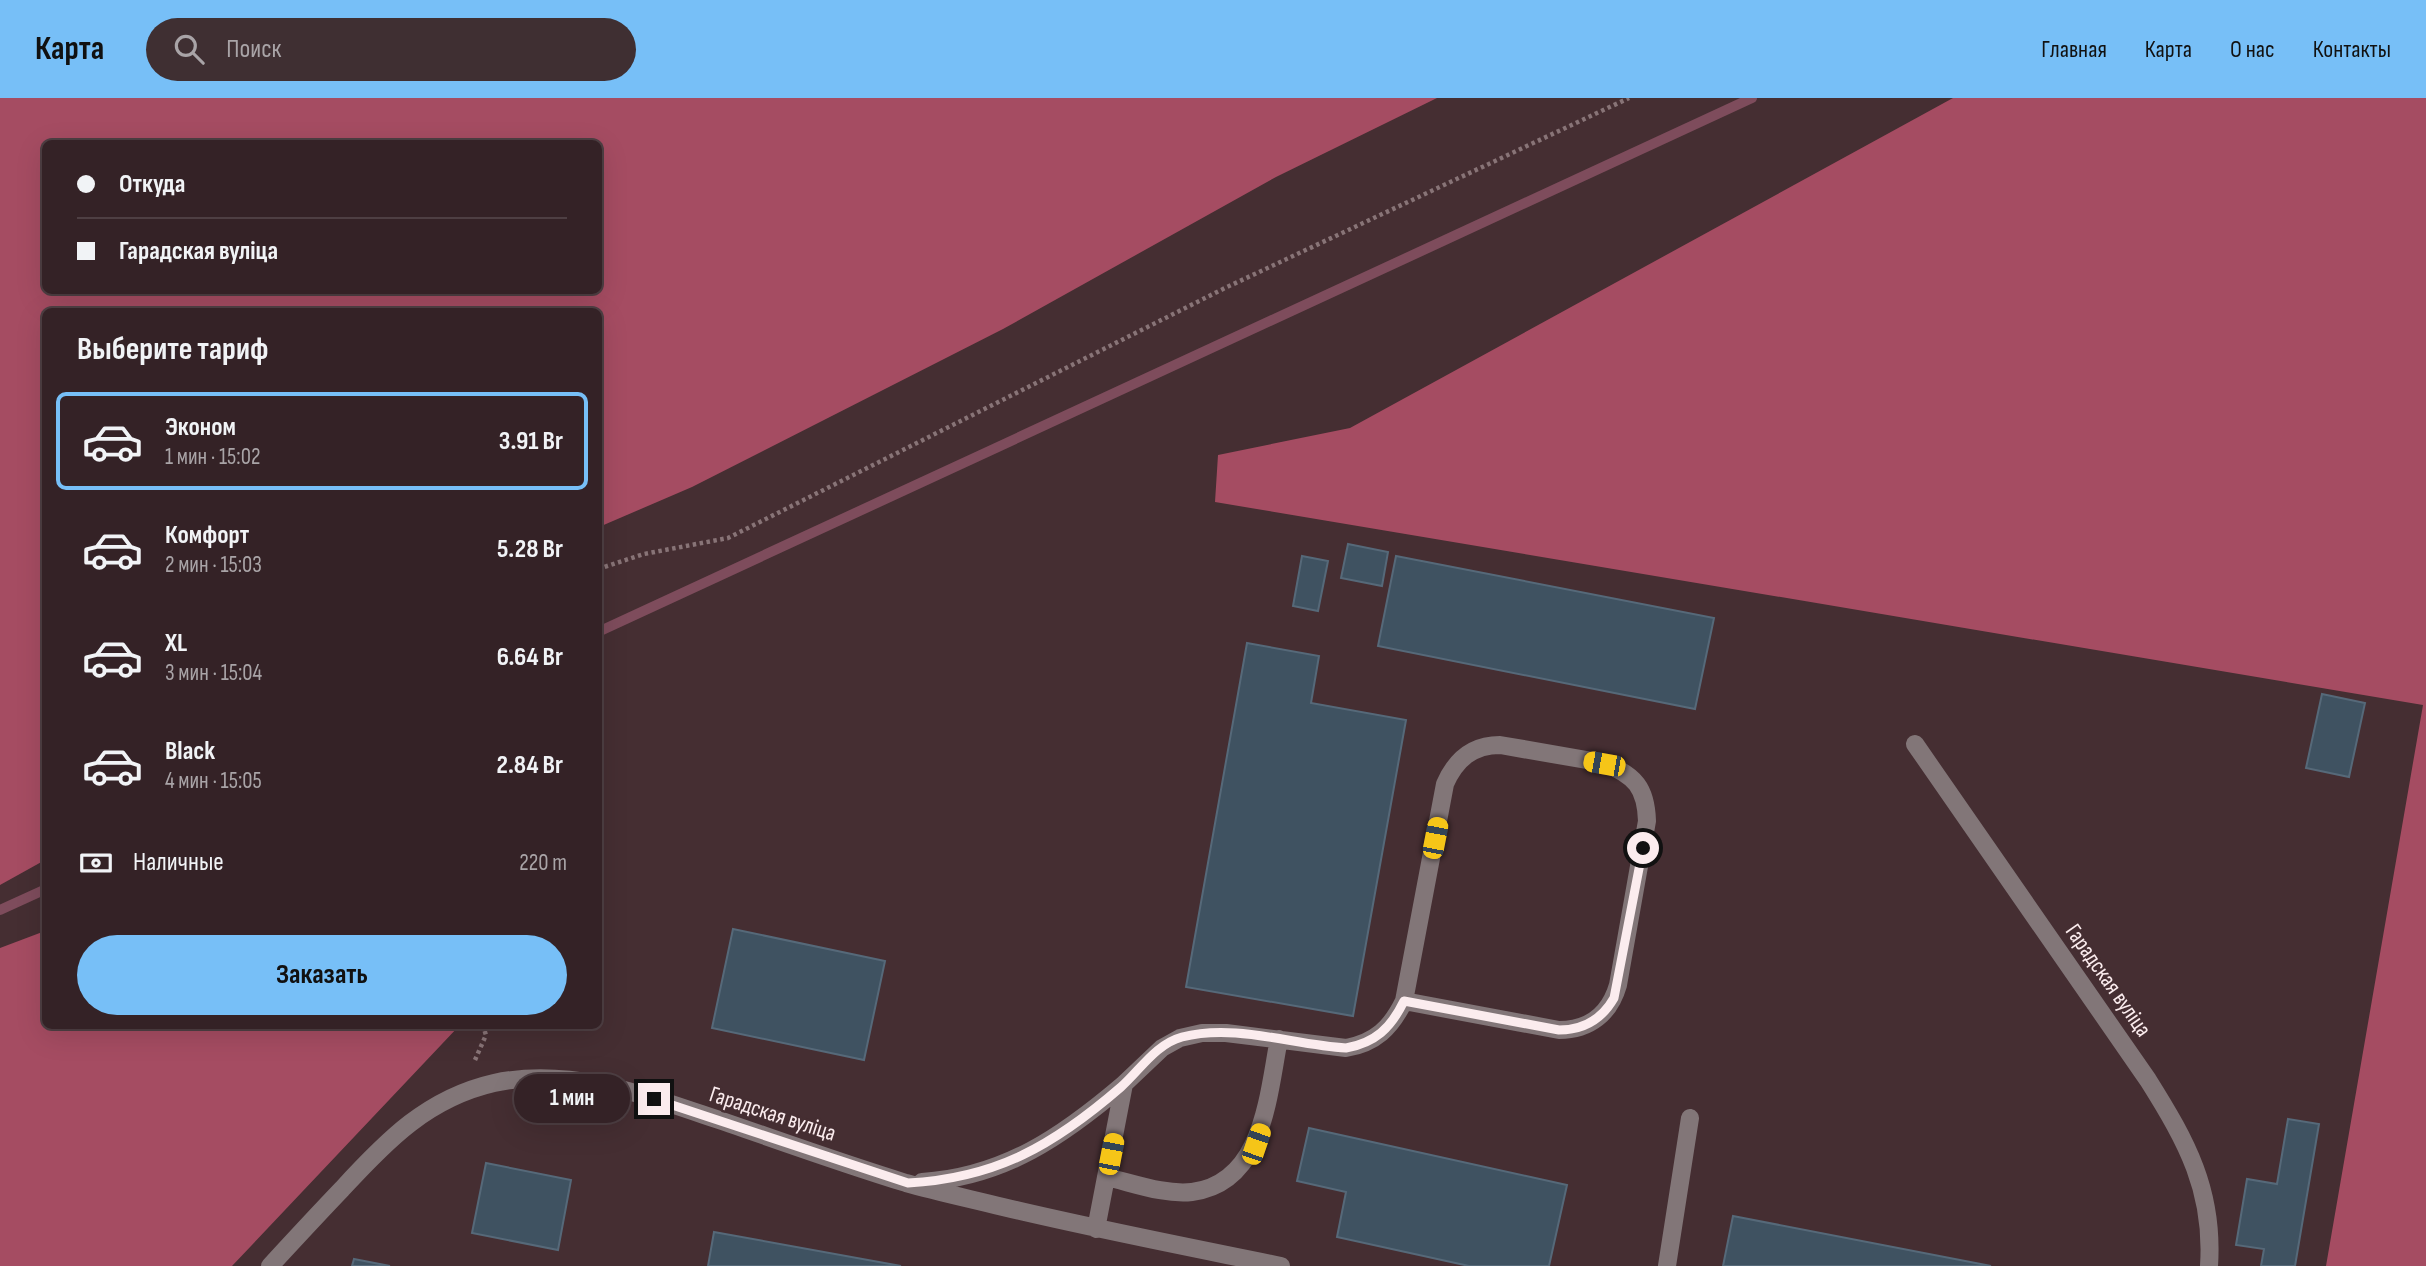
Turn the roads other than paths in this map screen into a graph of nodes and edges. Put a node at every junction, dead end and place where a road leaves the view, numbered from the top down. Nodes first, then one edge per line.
1 (1915, 744) dead end
2 (1404, 1001) junction
3 (1279, 1039) junction
4 (1124, 1084) junction
5 (1690, 1118) dead end
6 (1106, 1177) junction
7 (908, 1183) junction
8 (1096, 1228) junction
9 (270, 1266) edge
10 (1281, 1266) edge
11 (1667, 1266) edge
12 (2209, 1266) edge

1 - 12 lane, Гарадская вуліца
2 - 2 lane
2 - 3 lane
3 - 4 lane
3 - 6 lane
4 - 6 lane
4 - 7 lane
5 - 11 lane
6 - 8 lane
7 - 8 lane, Гарадская вуліца
7 - 9 lane, Гарадская вуліца
8 - 10 lane, Гарадская вуліца

